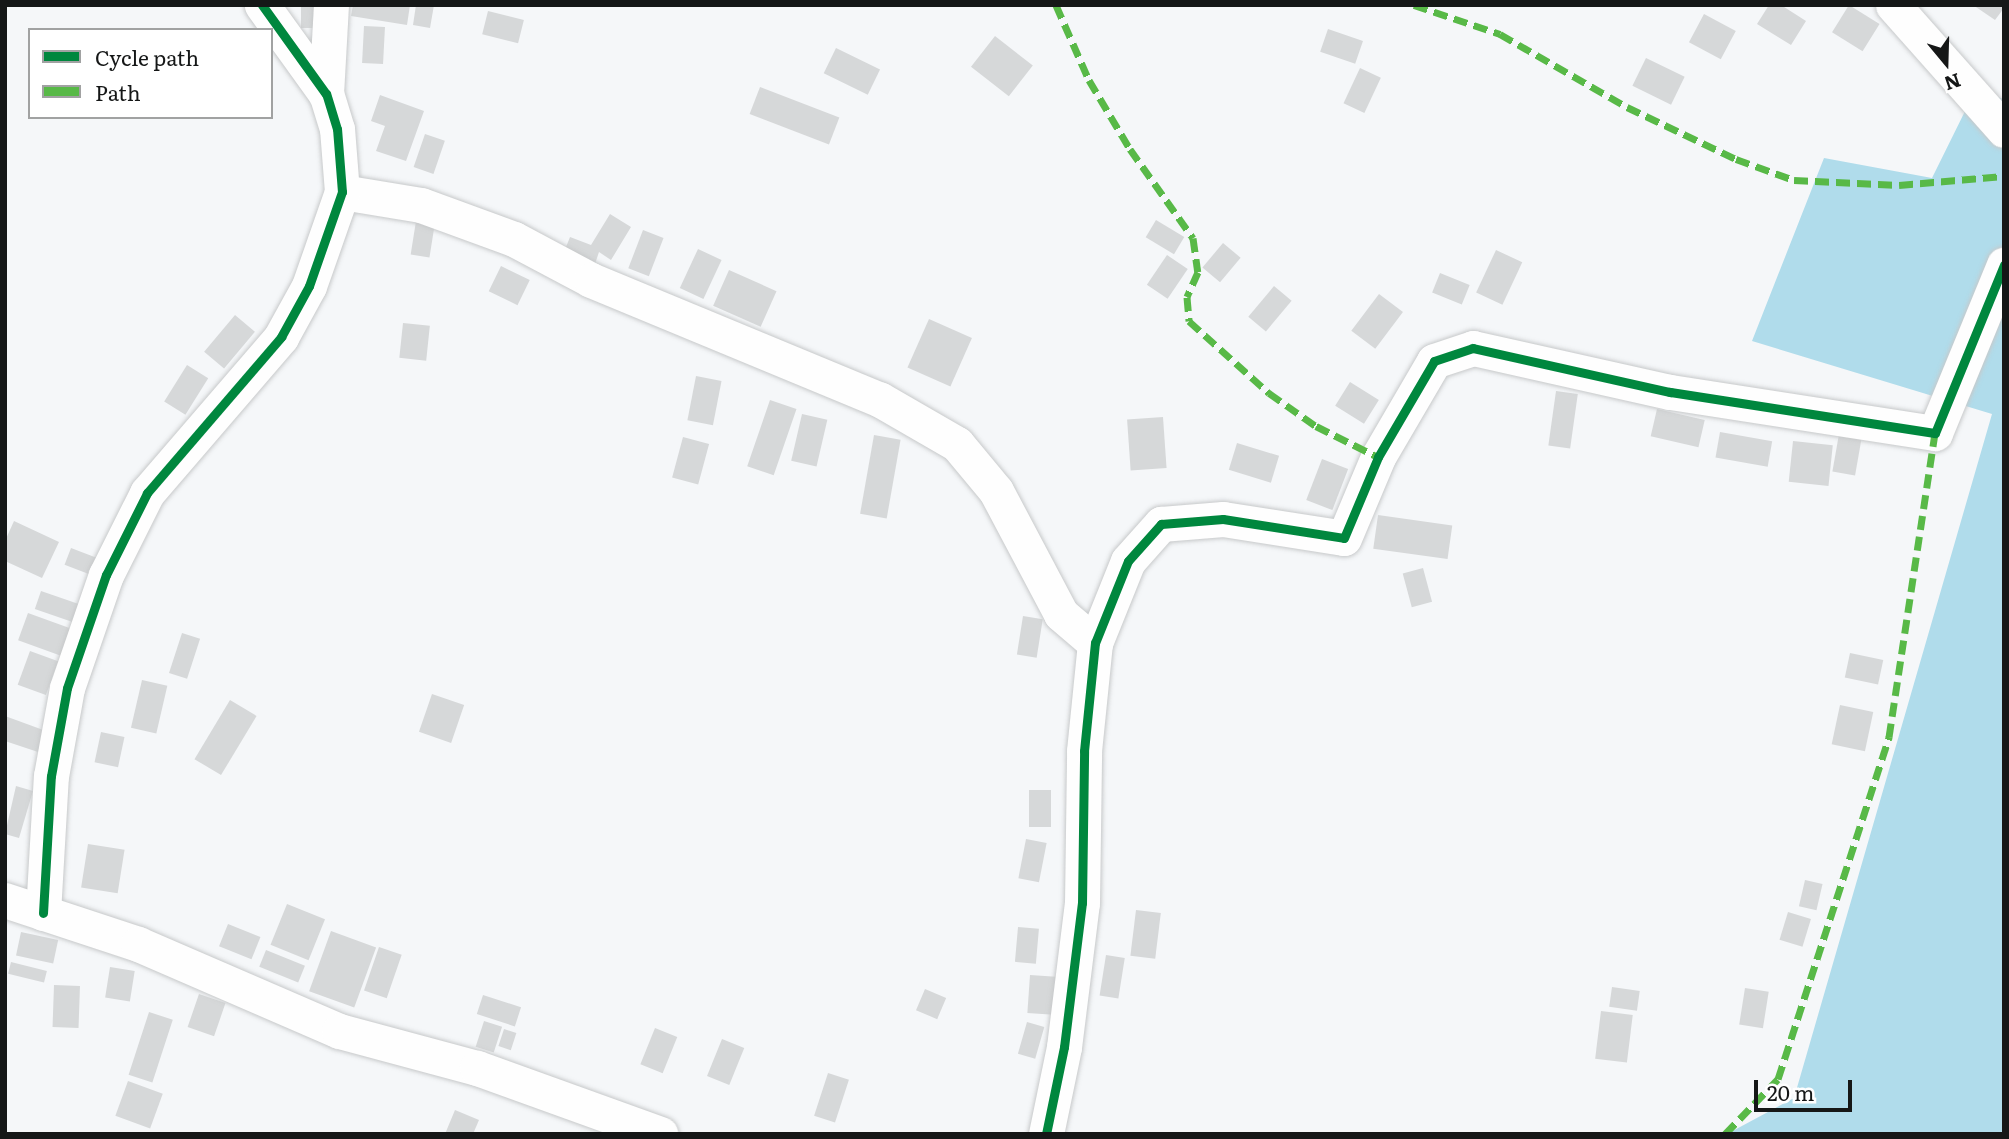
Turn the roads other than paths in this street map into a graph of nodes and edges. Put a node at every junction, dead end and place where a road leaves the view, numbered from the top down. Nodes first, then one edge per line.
1 (262, 5) edge
2 (331, 5) edge
3 (1893, 5) edge
4 (326, 94) junction
5 (2004, 130) edge
6 (342, 192) junction
7 (2004, 265) edge
8 (1095, 643) junction
9 (5, 900) edge
10 (43, 913) junction
11 (660, 1134) edge
12 (1046, 1134) edge

1 - 4 street
2 - 4 street
3 - 5 street
4 - 6 street
6 - 8 street
6 - 10 street
7 - 8 street
8 - 12 street
9 - 10 street
10 - 11 street

